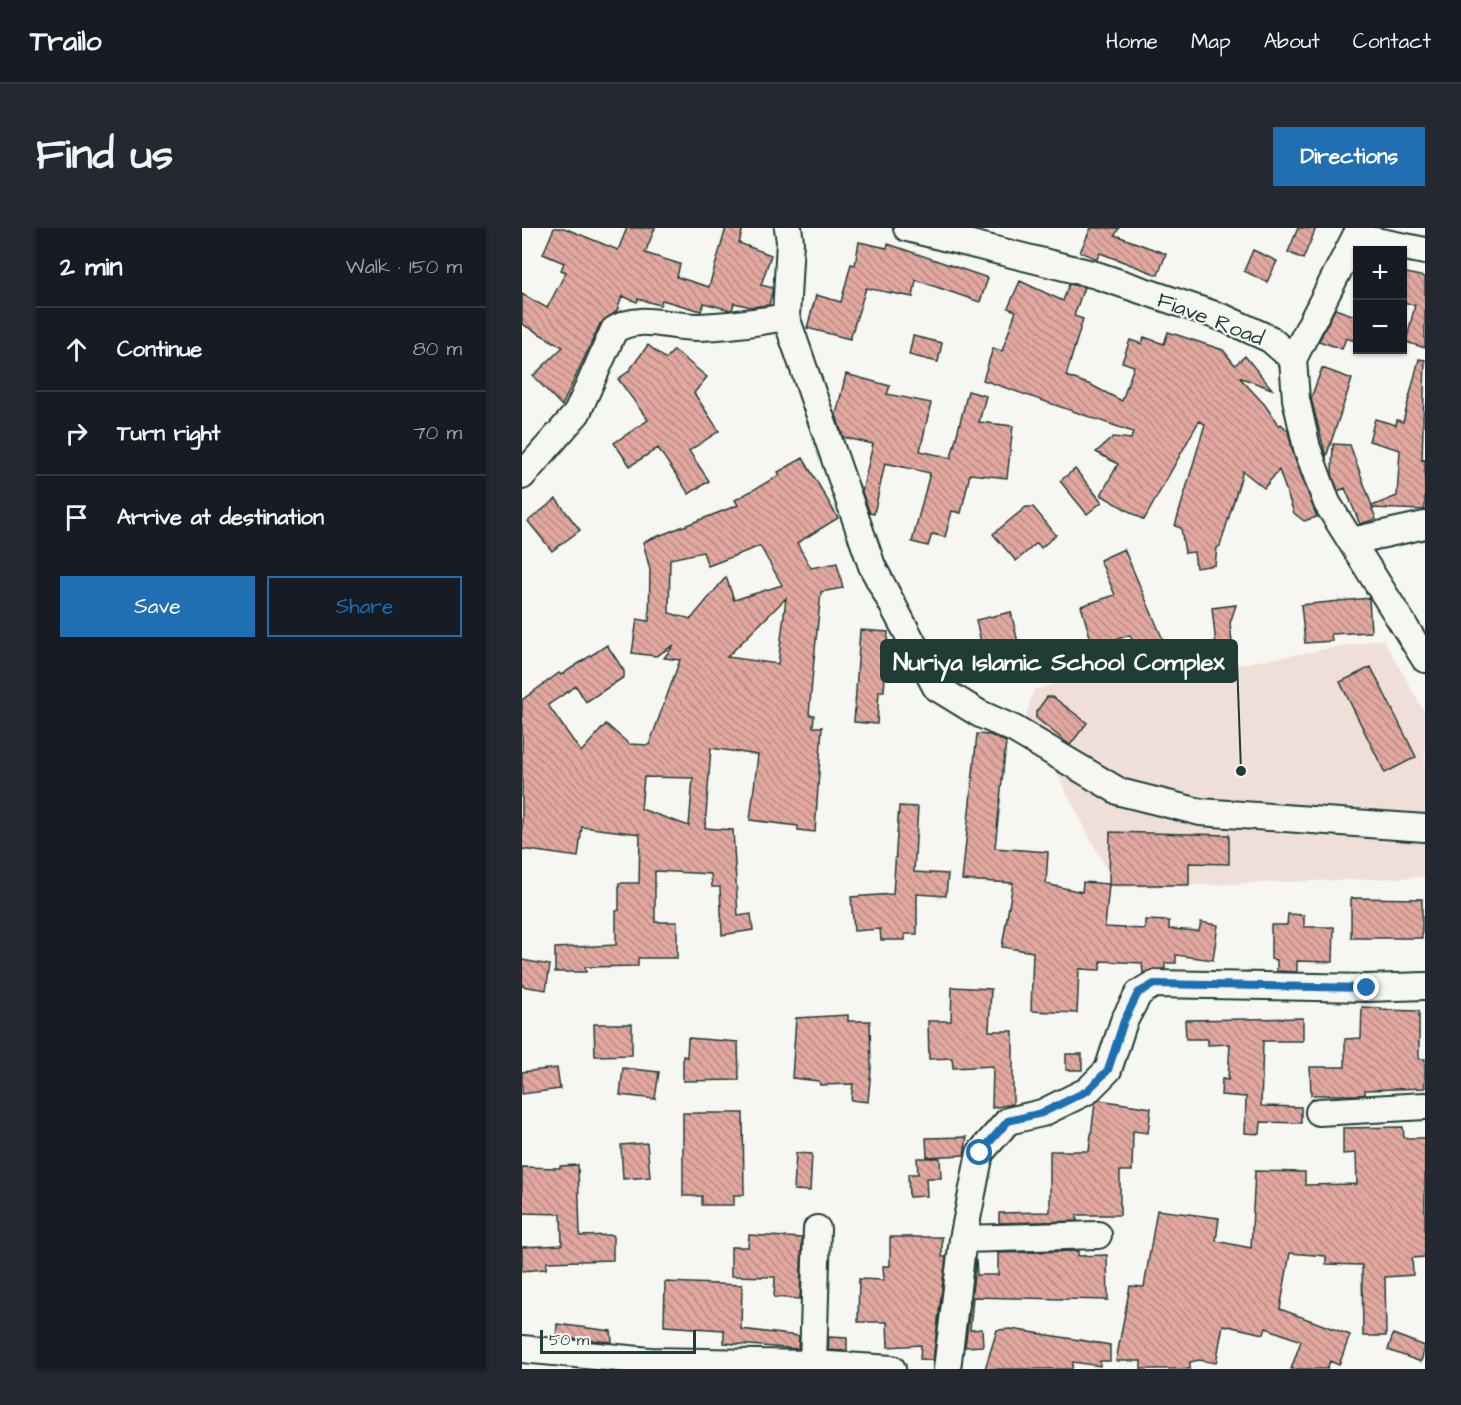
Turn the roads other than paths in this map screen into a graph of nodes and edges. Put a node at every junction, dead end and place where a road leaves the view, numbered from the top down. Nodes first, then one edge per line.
1 (788, 228) edge
2 (907, 228) edge
3 (1358, 232) edge
4 (1425, 251) edge
5 (786, 317) junction
6 (1293, 359) junction
7 (522, 476) edge
8 (1425, 525) edge
9 (1352, 541) junction
10 (1425, 659) edge
11 (1425, 828) edge
12 (1425, 986) edge
13 (1425, 1106) edge
14 (1319, 1113) dead end
15 (817, 1229) dead end
16 (1098, 1235) dead end
17 (963, 1239) junction
18 (522, 1349) edge
19 (813, 1364) junction
20 (892, 1369) edge
21 (947, 1369) edge

1 - 5 street
2 - 6 street, Fiave Road
3 - 4 street
3 - 6 street
5 - 7 street
5 - 11 street
6 - 9 street
8 - 9 street
9 - 10 street
12 - 17 street
13 - 14 street
15 - 19 street
16 - 17 street
17 - 21 street
18 - 19 street
19 - 20 street

